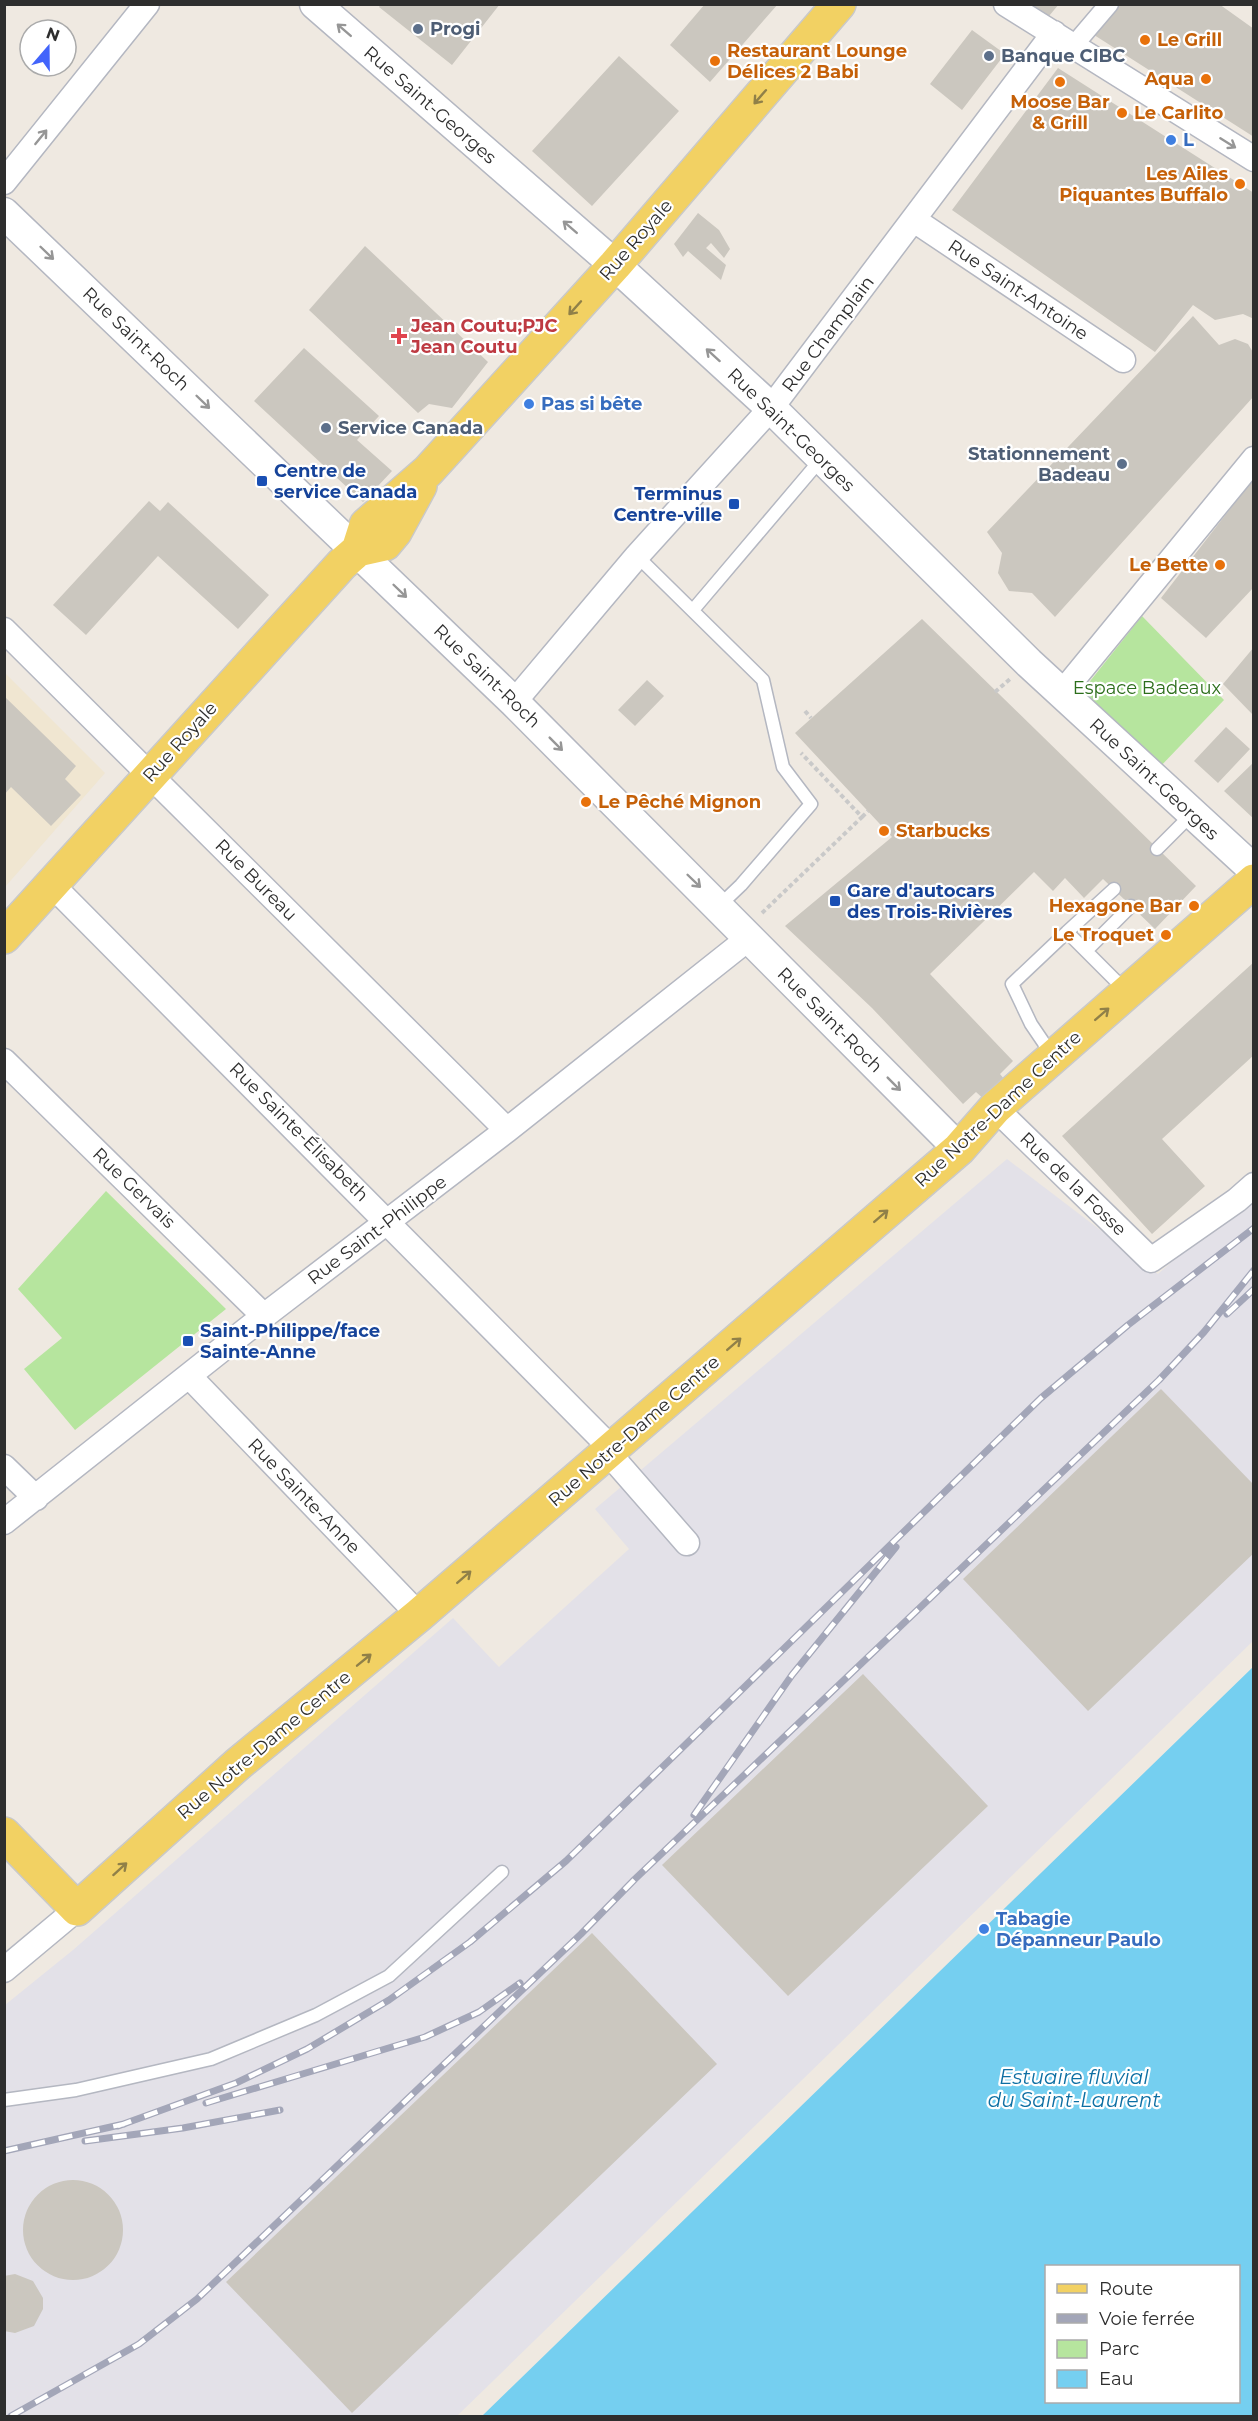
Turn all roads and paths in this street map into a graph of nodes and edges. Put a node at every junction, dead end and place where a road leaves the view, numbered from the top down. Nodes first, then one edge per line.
1 (147, 4) edge
2 (315, 4) edge
3 (840, 4) edge
4 (1006, 4) edge
5 (1109, 4) edge
6 (1064, 39) junction
7 (1254, 159) edge
8 (4, 182) edge
9 (4, 213) edge
10 (914, 220) junction
11 (615, 265) junction
12 (1123, 360) dead end
13 (771, 408) junction
14 (822, 458) junction
15 (1254, 459) edge
16 (358, 550) junction
17 (637, 556) junction
18 (693, 610) junction
19 (4, 630) edge
20 (1061, 693) junction
21 (514, 702) junction
22 (805, 711) dead end
23 (812, 718) dead end
24 (801, 753) dead end
25 (151, 774) junction
26 (867, 811) dead end
27 (1192, 814) junction
28 (862, 817) junction
29 (1157, 849) dead end
30 (1254, 870) edge
31 (1254, 881) edge
32 (52, 885) junction
33 (1114, 890) dead end
34 (719, 906) junction
35 (1131, 906) dead end
36 (756, 925) junction
37 (1066, 932) junction
38 (4, 937) edge
39 (1086, 951) junction
40 (1127, 992) junction
41 (1053, 1057) junction
42 (4, 1061) edge
43 (995, 1108) junction
44 (507, 1130) junction
45 (959, 1149) junction
46 (1254, 1185) edge
47 (388, 1221) junction
48 (264, 1316) junction
49 (190, 1377) junction
50 (611, 1451) junction
51 (4, 1467) edge
52 (36, 1498) junction
53 (4, 1522) edge
54 (687, 1543) dead end
55 (419, 1615) junction
56 (4, 1834) edge
57 (502, 1872) dead end
58 (77, 1909) junction
59 (4, 1970) edge
60 (4, 2100) edge

8 -> 1 street
11 -> 2 street, Rue Saint-Georges
3 -> 11 main road, Rue Royale
4 - 6 street
5 - 6 street
6 -> 7 street
6 - 10 street, Rue Champlain
9 -> 16 street, Rue Saint-Roch
10 - 12 street, Rue Saint-Antoine
10 - 13 street, Rue Champlain
13 -> 11 street, Rue Saint-Georges
11 -> 16 main road, Rue Royale
13 - 14 street, Rue Saint-Georges
13 - 17 street, Rue Champlain
14 - 18 lane
14 - 20 street, Rue Saint-Georges
15 - 20 street
16 -> 21 street, Rue Saint-Roch
16 - 25 main road, Rue Royale
17 - 18 lane
17 - 21 street, Rue Champlain
18 - 34 lane
19 - 25 street, Rue Bureau
20 - 27 street, Rue Saint-Georges
21 -> 34 street, Rue Saint-Roch
22 - 23 path
24 - 28 path
25 - 32 main road, Rue Royale
25 - 44 street, Rue Bureau
26 - 28 path
27 - 29 lane
27 - 30 street, Rue Saint-Georges
28 - 36 path
31 - 40 main road, Rue Notre-Dame Centre
32 - 38 main road, Rue Royale
32 - 47 street, Rue Sainte-Élisabeth
33 - 37 lane
34 - 36 street, Rue Saint-Roch
35 - 39 lane
36 - 44 street, Rue Saint-Philippe
36 -> 45 street, Rue Saint-Roch
37 - 39 lane
37 - 41 lane
39 - 40 lane
41 -> 40 main road, Rue Notre-Dame Centre
41 - 43 main road, Rue Notre-Dame Centre
42 - 48 street, Rue Gervais
43 - 45 main road, Rue Notre-Dame Centre
43 - 46 street, Rue de la Fosse
44 - 47 street, Rue Saint-Philippe
50 -> 45 main road, Rue Notre-Dame Centre
47 - 48 street, Rue Saint-Philippe
47 - 50 street, Rue Sainte-Élisabeth
48 - 49 street, Rue Saint-Philippe
49 - 52 street, Rue Saint-Philippe
49 - 55 street, Rue Sainte-Anne
50 - 54 street, Rue Sainte-Élisabeth
55 -> 50 main road, Rue Notre-Dame Centre
51 - 52 street
52 - 53 street, Rue Saint-Philippe
58 -> 55 main road, Rue Notre-Dame Centre
56 - 58 main road
57 - 60 lane
58 - 59 street, Rue Notre-Dame Centre

